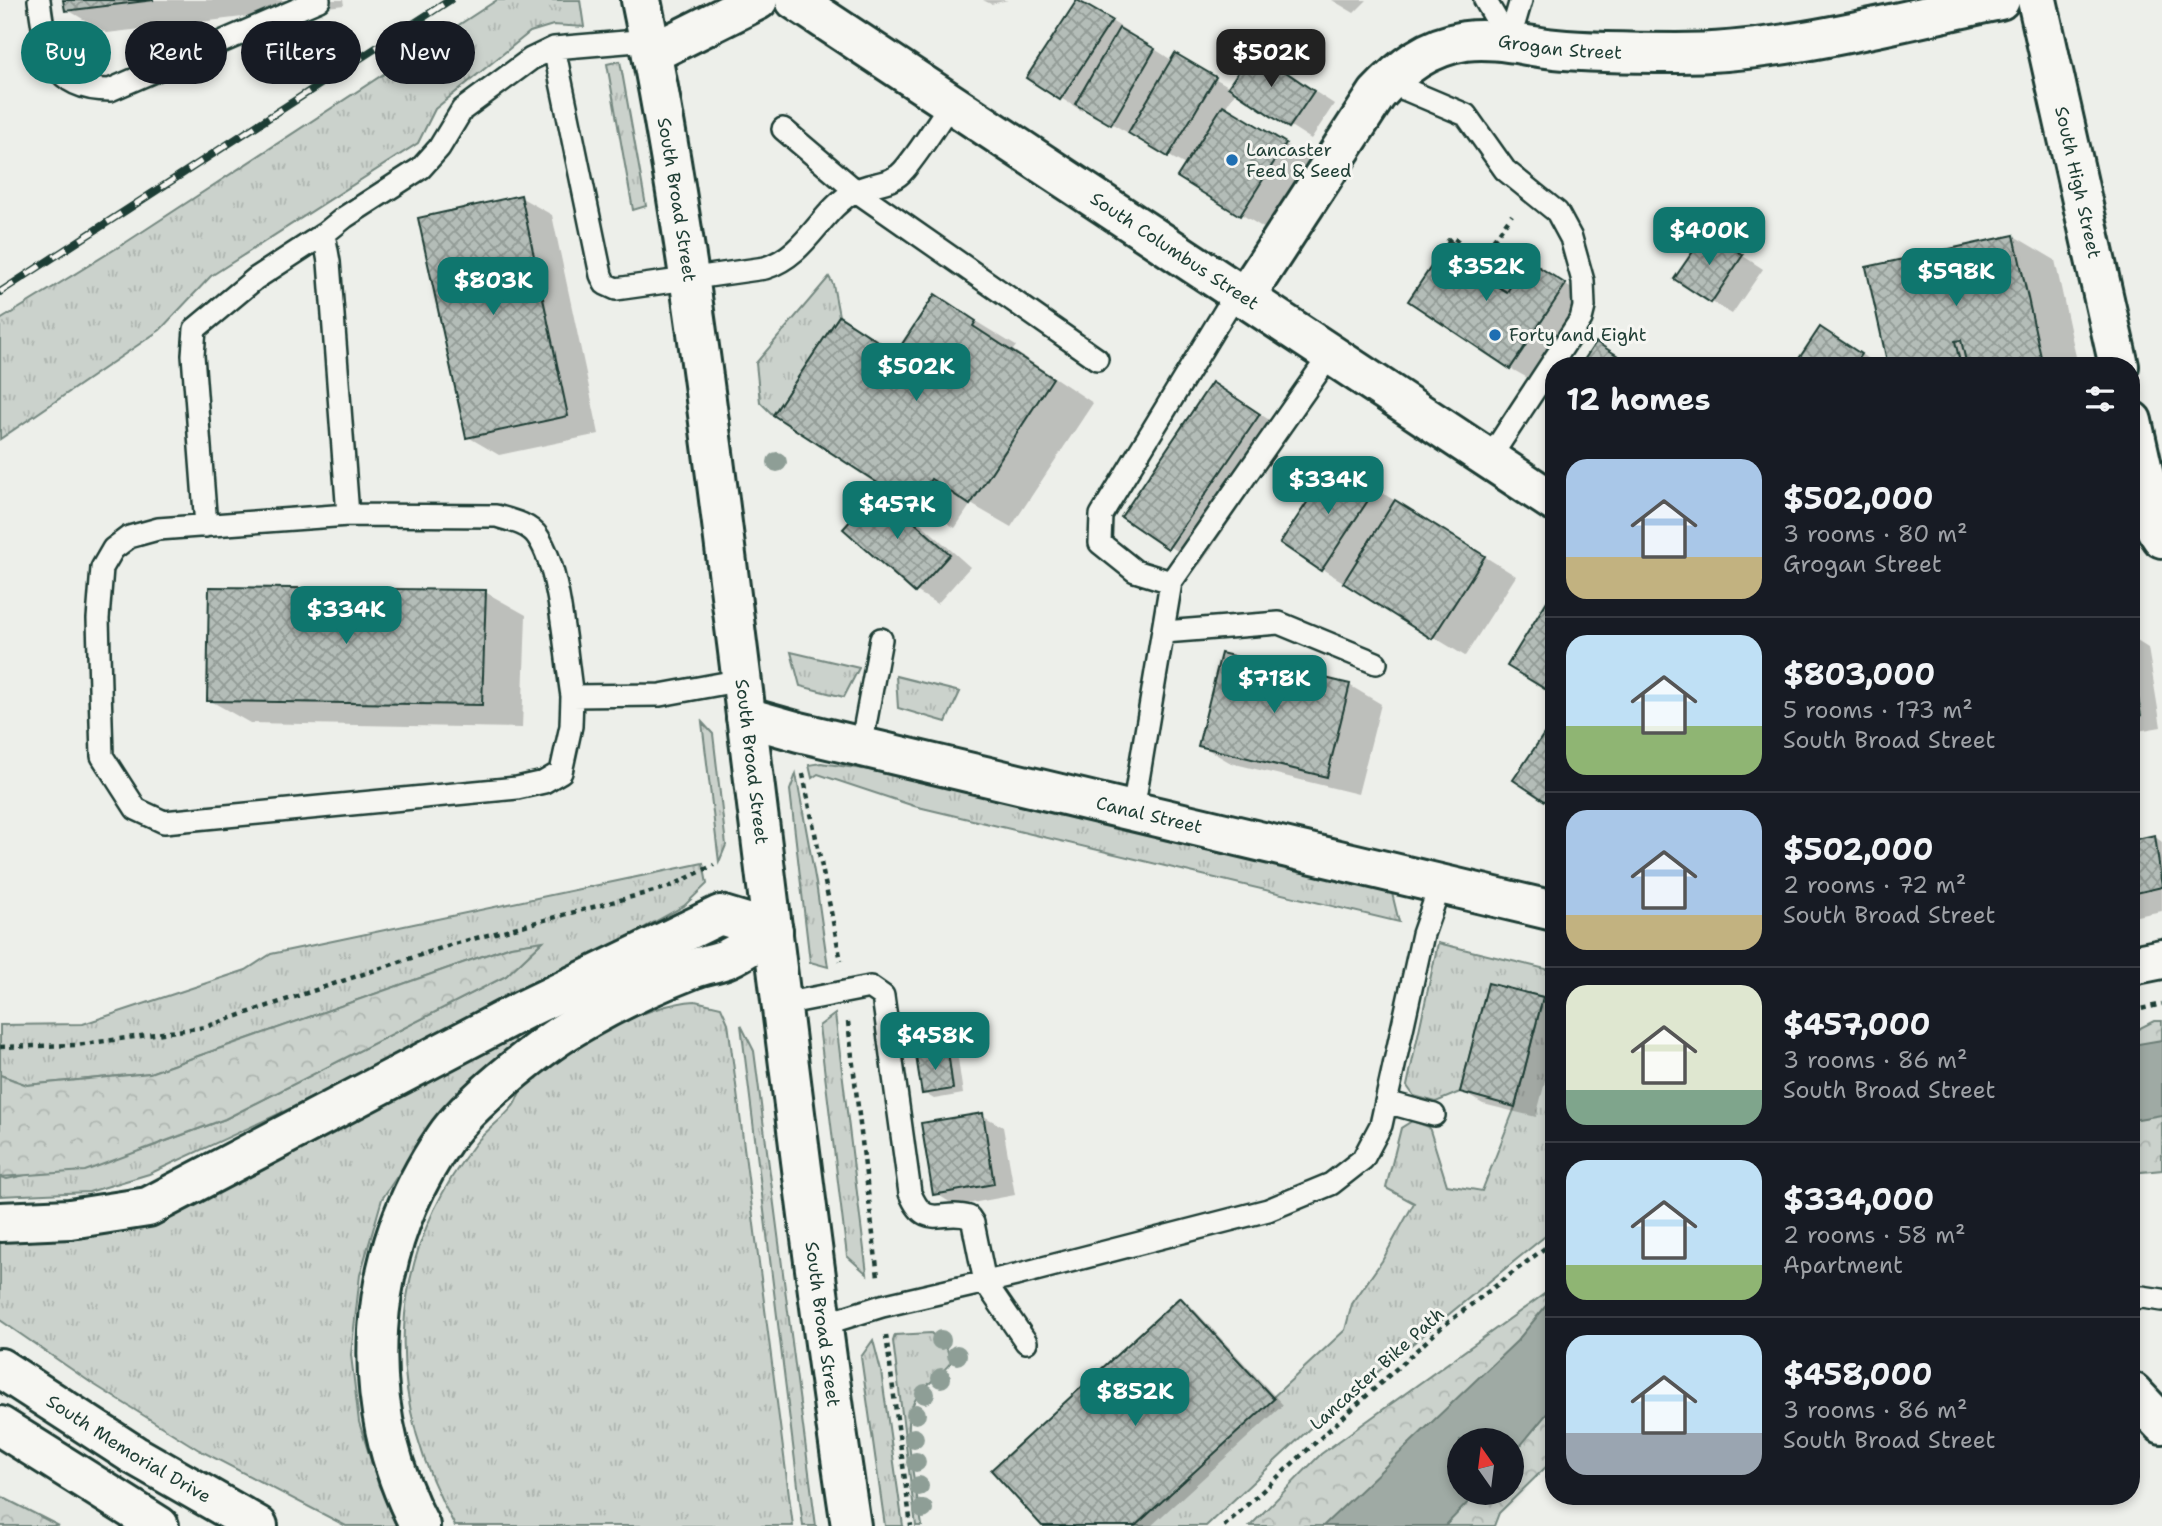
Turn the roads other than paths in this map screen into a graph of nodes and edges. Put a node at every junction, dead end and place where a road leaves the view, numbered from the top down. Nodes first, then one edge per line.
1 (38, 0) edge
2 (319, 0) edge
3 (641, 0) edge
4 (758, 0) edge
5 (795, 0) edge
6 (1485, 0) edge
7 (1521, 0) edge
8 (2000, 0) edge
9 (2037, 0) edge
10 (1509, 41) junction
11 (651, 47) junction
12 (554, 48) junction
13 (1388, 82) junction
14 (951, 103) junction
15 (783, 129) dead end
16 (856, 191) junction
17 (324, 234) junction
18 (690, 280) junction
19 (1240, 296) junction
20 (1330, 355) junction
21 (1557, 357) edge
22 (2117, 357) edge
23 (1097, 359) dead end
24 (1545, 375) edge
25 (1489, 459) junction
26 (2140, 471) edge
27 (1545, 496) edge
28 (348, 515) junction
29 (206, 526) junction
30 (2150, 534) edge
31 (1171, 582) junction
32 (1164, 632) junction
33 (881, 639) dead end
34 (1376, 663) dead end
35 (742, 680) junction
36 (572, 696) junction
37 (746, 717) junction
38 (861, 747) junction
39 (1133, 810) junction
40 (1441, 883) junction
41 (1545, 909) edge
42 (773, 931) junction
43 (2162, 959) edge
44 (2140, 963) edge
45 (783, 1004) junction
46 (1386, 1102) junction
47 (1434, 1115) dead end
48 (0, 1222) edge
49 (985, 1282) junction
50 (2140, 1297) edge
51 (2162, 1300) edge
52 (821, 1325) junction
53 (1026, 1342) dead end
54 (0, 1368) edge
55 (2140, 1401) edge
56 (2162, 1424) edge
57 (0, 1426) edge
58 (159, 1526) edge
59 (258, 1526) edge
60 (420, 1526) edge
61 (851, 1526) edge

1 - 2 lane
3 - 11 main road, South Broad Street
4 - 11 main road
5 - 14 main road, South Columbus Street
6 - 10 lane
7 - 10 lane
8 - 10 main road, Grogan Street
9 - 22 main road, South High Street
10 - 13 main road, Grogan Street
11 - 12 lane
11 - 18 main road, South Broad Street
12 - 17 lane
12 - 18 lane
13 - 19 main road, Grogan Street
13 - 21 lane
14 - 16 lane
14 - 19 main road, South Columbus Street
15 - 16 lane
16 - 18 lane
16 - 23 lane
17 - 28 lane
17 - 29 lane
18 - 35 main road, South Broad Street
19 - 20 main road, South Columbus Street
19 - 31 lane
20 - 25 main road, South Columbus Street
20 - 31 lane
24 - 25 lane
25 - 27 main road, South Columbus Street
26 - 30 main road
28 - 29 lane
28 - 36 lane
29 - 36 lane
31 - 32 lane
32 - 34 lane
32 - 39 lane
33 - 38 lane
35 - 36 lane
35 - 37 main road, South Broad Street
37 - 38 main road, Canal Street
37 - 42 main road, South Broad Street
38 - 39 main road, Canal Street
39 - 40 main road, Canal Street
40 - 41 main road, Canal Street
40 - 46 lane
42 - 45 main road, South Broad Street
42 - 48 main road
42 - 60 main road
43 - 44 main road
45 - 49 lane
45 - 52 main road, South Broad Street
46 - 47 lane
46 - 49 lane
49 - 52 lane
49 - 53 lane
50 - 51 lane
52 - 61 main road, South Broad Street
54 - 59 main road, South Memorial Drive
55 - 56 main road
57 - 58 main road

